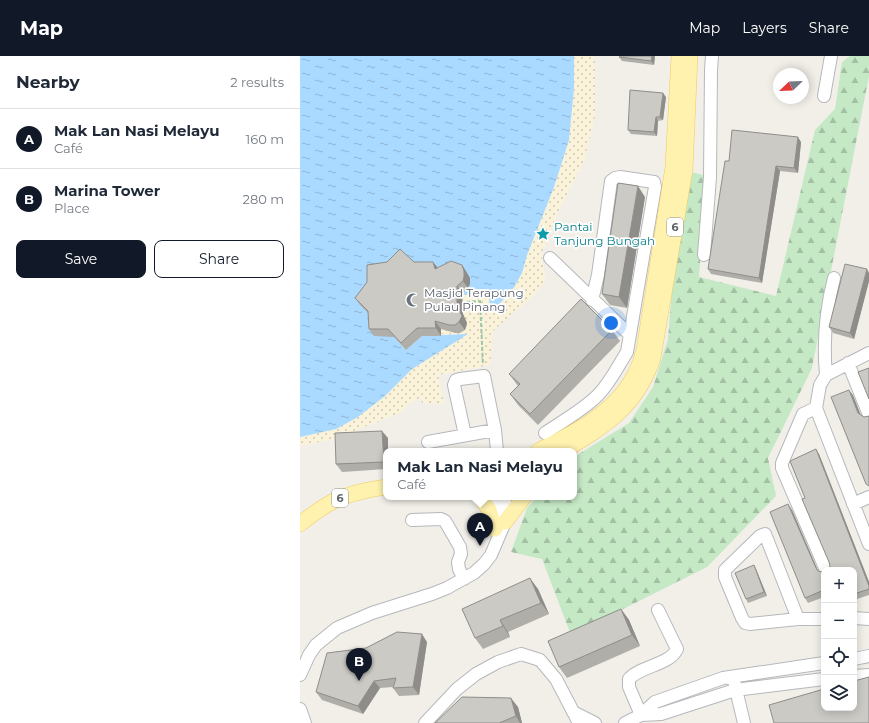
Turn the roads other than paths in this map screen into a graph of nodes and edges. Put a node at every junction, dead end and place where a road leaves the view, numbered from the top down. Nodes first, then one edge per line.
1 (679, 56) edge
2 (690, 56) edge
3 (712, 56) edge
4 (831, 56) edge
5 (824, 96) dead end
6 (659, 208) junction
7 (704, 255) dead end
8 (550, 258) dead end
9 (834, 278) dead end
10 (592, 300) junction
11 (629, 334) junction
12 (869, 353) edge
13 (848, 363) junction
14 (826, 374) junction
15 (816, 408) junction
16 (869, 415) edge
17 (495, 430) junction
18 (545, 433) dead end
19 (464, 435) junction
20 (428, 442) dead end
21 (497, 448) edge
22 (544, 448) edge
23 (569, 448) edge
24 (383, 482) edge
25 (383, 487) edge
26 (869, 497) edge
27 (483, 500) edge
28 (496, 500) edge
29 (504, 500) edge
30 (522, 500) edge
31 (853, 504) junction
32 (300, 517) edge
33 (412, 520) dead end
34 (300, 524) edge
35 (500, 526) junction
36 (869, 544) edge
37 (825, 567) edge
38 (464, 579) junction
39 (658, 610) dead end
40 (857, 618) edge
41 (798, 619) junction
42 (821, 619) edge
43 (869, 619) edge
44 (869, 656) edge
45 (857, 658) edge
46 (821, 663) edge
47 (300, 675) edge
48 (869, 675) edge
49 (733, 676) junction
50 (857, 676) edge
51 (821, 679) edge
52 (735, 690) junction
53 (300, 709) edge
54 (641, 715) junction
55 (573, 718) edge
56 (305, 723) edge
57 (425, 723) edge
58 (579, 723) edge
59 (595, 723) edge
60 (625, 723) edge
61 (744, 723) edge

1 - 6 main road, 6
2 - 23 main road, 6
3 - 7 street
4 - 5 street
6 - 10 street
6 - 11 street
6 - 22 main road, 6
8 - 10 street
9 - 14 street
10 - 11 street
11 - 18 street
12 - 13 street
13 - 14 street
13 - 16 street
14 - 15 street
15 - 31 street
15 - 37 street
17 - 19 street
17 - 19 street
17 - 21 street
19 - 20 street
24 - 32 main road, 6
25 - 34 main road, 6
26 - 31 street
27 - 35 main road
28 - 35 street
29 - 35 street
30 - 35 main road
31 - 36 street
33 - 38 street
35 - 38 street
38 - 47 street
39 - 54 street
40 - 43 street
41 - 41 street
41 - 42 street
44 - 45 street
46 - 49 street
48 - 50 street
49 - 52 street
49 - 54 street
51 - 52 street
52 - 54 street
52 - 61 street
53 - 56 street
54 - 60 street
55 - 57 street
55 - 58 street
55 - 59 street

